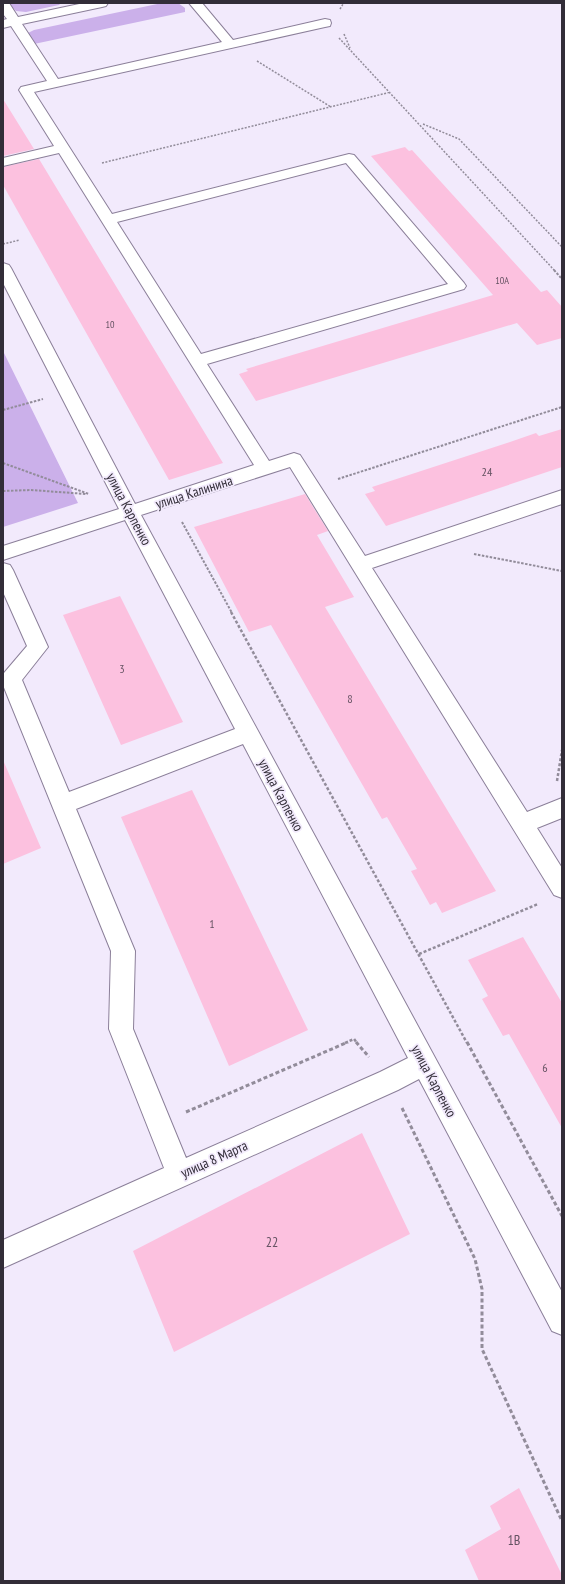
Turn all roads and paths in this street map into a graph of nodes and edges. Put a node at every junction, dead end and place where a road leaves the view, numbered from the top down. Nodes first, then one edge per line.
1 (102, 3) edge
2 (195, 3) edge
3 (3, 4) edge
4 (9, 23) edge
5 (325, 23) joint
6 (230, 44) junction
7 (55, 84) junction
8 (391, 92) junction
9 (331, 107) junction
10 (420, 124) junction
11 (63, 148) junction
12 (3, 162) edge
13 (76, 169) junction
14 (108, 220) junction
15 (20, 240) dead end
16 (3, 244) edge
17 (562, 247) edge
18 (3, 268) edge
19 (562, 280) edge
20 (197, 361) junction
21 (43, 399) dead end
22 (562, 407) edge
23 (3, 410) edge
24 (3, 463) edge
25 (265, 469) junction
26 (311, 488) junction
27 (3, 491) edge
28 (562, 497) edge
29 (170, 499) junction
30 (130, 512) junction
31 (3, 553) edge
32 (472, 554) dead end
33 (360, 565) junction
34 (3, 570) edge
35 (562, 571) edge
36 (7, 681) edge
37 (249, 733) junction
38 (62, 804) junction
39 (562, 808) edge
40 (522, 824) junction
41 (562, 888) edge
42 (540, 903) dead end
43 (418, 954) junction
44 (424, 1063) junction
45 (388, 1080) junction
46 (178, 1115) dead end
47 (179, 1174) junction
48 (562, 1216) edge
49 (3, 1254) edge
50 (562, 1321) edge
51 (562, 1520) edge

1 - 4 street
2 - 6 street
3 - 4 street
4 - 7 street
5 - 6 street
5 - 8 path
6 - 7 street
6 - 9 path
7 - 11 street
8 - 9 path
8 - 10 path
9 - 13 path
10 - 17 path
10 - 19 path
11 - 12 street
11 - 13 street
13 - 14 street
14 - 20 street
14 - 20 street
15 - 16 path
18 - 30 street, улица Карпенко
20 - 25 street
21 - 23 path
22 - 26 path
24 - 27 path
25 - 26 street, улица Калинина
25 - 29 street, улица Калинина
26 - 33 street
28 - 33 street
29 - 30 street, улица Калинина
29 - 43 path
30 - 31 street, улица Калинина
30 - 37 street, улица Карпенко
32 - 35 path
33 - 40 street
34 - 36 street
36 - 38 street
37 - 38 street
37 - 44 street, улица Карпенко
38 - 47 street
39 - 40 street
40 - 41 street
42 - 43 path
43 - 48 path
44 - 45 street, улица 8 Марта
44 - 50 street, улица Карпенко
45 - 46 path
45 - 47 street, улица 8 Марта
45 - 51 path
47 - 49 street, улица 8 Марта

